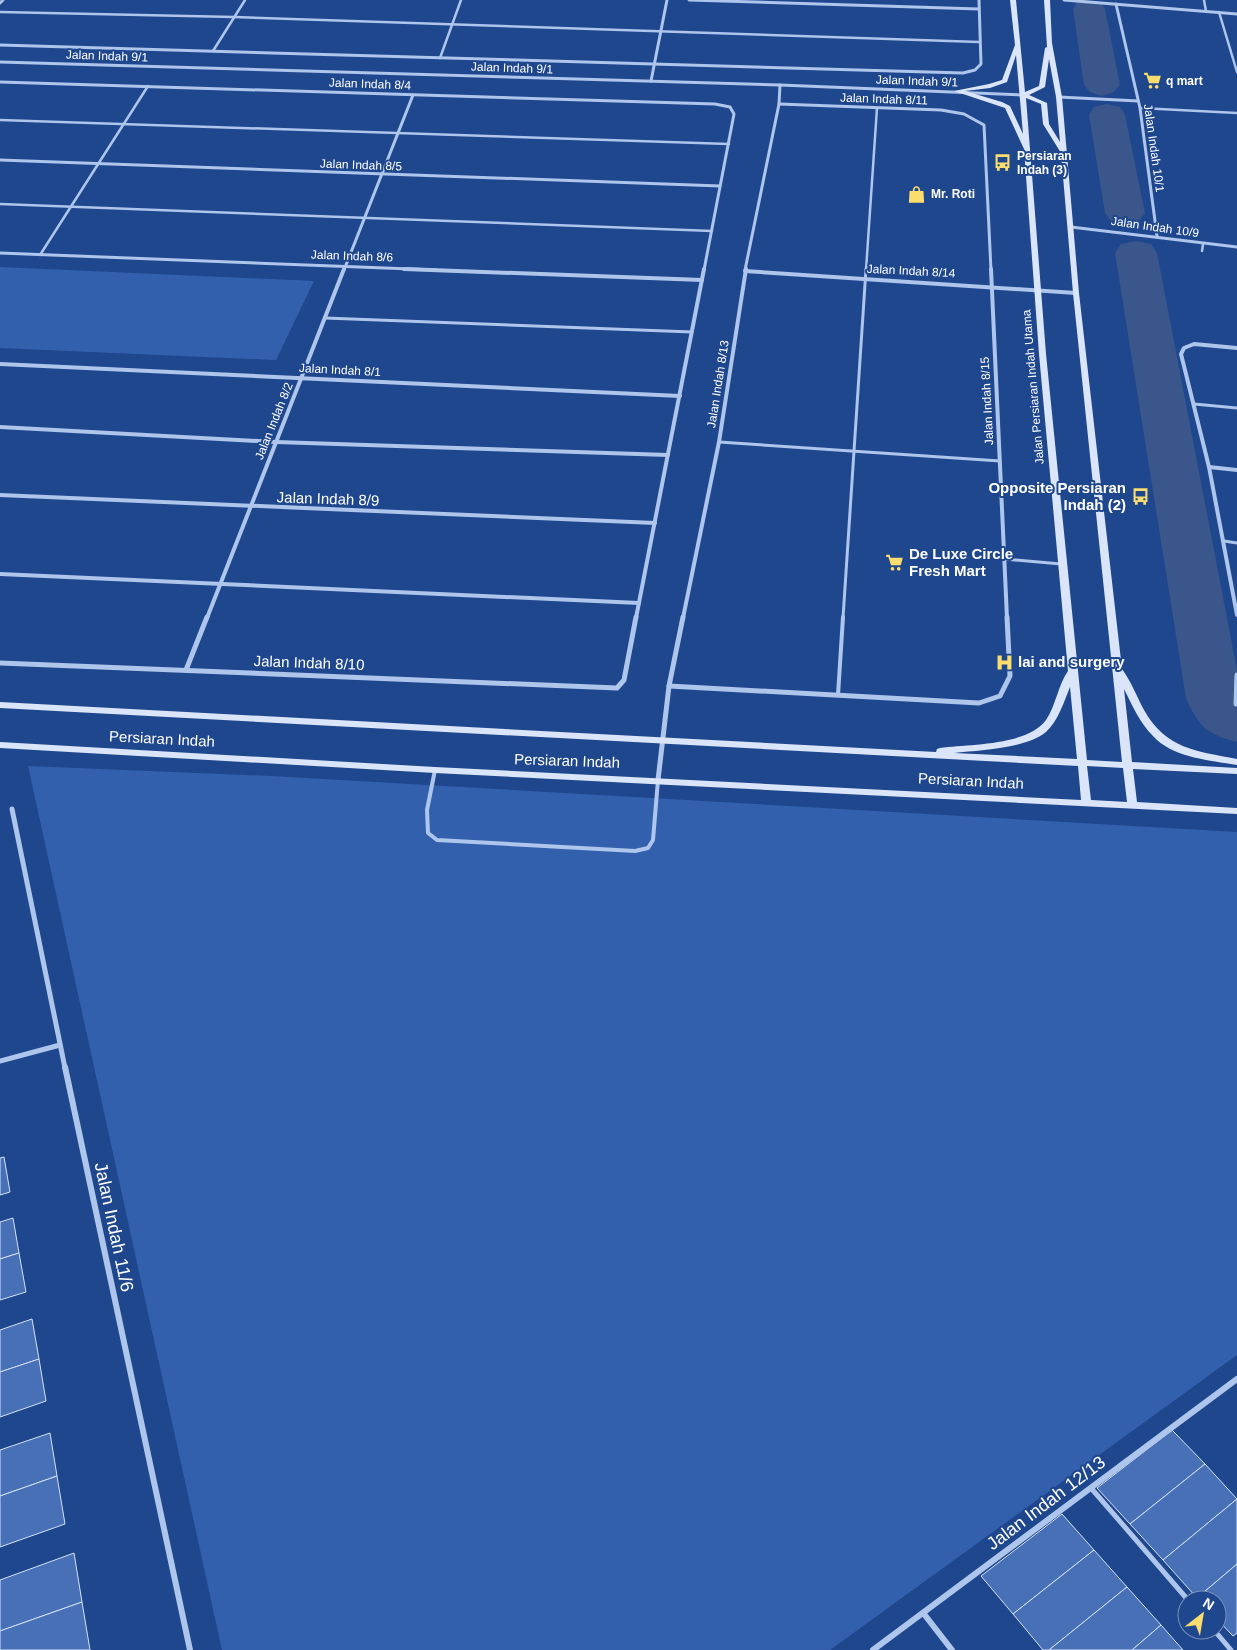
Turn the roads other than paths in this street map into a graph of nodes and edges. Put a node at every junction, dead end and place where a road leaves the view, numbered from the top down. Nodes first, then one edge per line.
1 (3, 0) edge
2 (245, 0) edge
3 (461, 0) edge
4 (667, 0) edge
5 (689, 0) edge
6 (979, 0) edge
7 (1013, 0) edge
8 (1047, 0) edge
9 (1064, 0) edge
10 (1204, 0) edge
11 (0, 3) edge
12 (1116, 4) junction
13 (979, 9) junction
14 (1206, 11) junction
15 (0, 12) edge
16 (1219, 12) junction
17 (1237, 14) edge
18 (234, 17) junction
19 (452, 24) junction
20 (661, 31) junction
21 (1018, 41) junction
22 (979, 42) junction
23 (1049, 43) junction
24 (0, 45) edge
25 (213, 51) junction
26 (440, 58) junction
27 (0, 62) edge
28 (654, 65) junction
29 (1237, 72) edge
30 (651, 81) junction
31 (0, 82) edge
32 (780, 85) junction
33 (148, 86) junction
34 (957, 91) junction
35 (413, 95) junction
36 (1024, 95) junction
37 (1059, 97) junction
38 (1138, 101) junction
39 (779, 104) junction
40 (876, 108) junction
41 (1140, 108) junction
42 (1237, 113) edge
43 (0, 120) edge
44 (124, 124) junction
45 (984, 125) joint
46 (398, 133) junction
47 (729, 144) junction
48 (1063, 153) junction
49 (1028, 154) junction
50 (0, 160) edge
51 (98, 164) junction
52 (381, 175) junction
53 (720, 186) junction
54 (0, 204) edge
55 (70, 207) junction
56 (364, 218) junction
57 (1070, 227) junction
58 (712, 231) junction
59 (1157, 236) junction
60 (1204, 244) junction
61 (1237, 247) edge
62 (1202, 251) dead end
63 (0, 253) edge
64 (40, 255) junction
65 (345, 266) junction
66 (745, 271) junction
67 (865, 278) junction
68 (702, 280) junction
69 (992, 286) junction
70 (1037, 289) junction
71 (1076, 293) junction
72 (325, 318) junction
73 (692, 332) junction
74 (1237, 348) edge
75 (0, 364) edge
76 (301, 378) junction
77 (680, 396) junction
78 (1194, 404) junction
79 (1237, 408) edge
80 (0, 427) edge
81 (276, 442) junction
82 (719, 442) junction
83 (854, 451) junction
84 (668, 455) junction
85 (1000, 461) junction
86 (1209, 466) junction
87 (1237, 470) edge
88 (0, 495) edge
89 (250, 507) junction
90 (655, 523) junction
91 (1224, 541) junction
92 (1237, 543) edge
93 (1004, 560) junction
94 (1061, 564) junction
95 (0, 574) edge
96 (220, 584) junction
97 (639, 603) junction
98 (1237, 615) edge
99 (0, 663) edge
100 (1118, 668) junction
101 (186, 670) junction
102 (1072, 672) junction
103 (1237, 675) edge
104 (669, 686) junction
105 (838, 695) junction
106 (1236, 704) edge
107 (0, 705) edge
108 (661, 739) junction
109 (0, 744) edge
110 (915, 754) junction
111 (1237, 762) edge
112 (1082, 763) junction
113 (1126, 765) junction
114 (435, 770) junction
115 (1237, 771) edge
116 (658, 780) junction
117 (1086, 802) junction
118 (1132, 805) junction
119 (12, 810) dead end
120 (1237, 811) edge
121 (60, 1045) junction
122 (0, 1062) edge
123 (1237, 1379) edge
124 (1092, 1488) junction
125 (1179, 1590) edge
126 (924, 1614) junction
127 (1222, 1640) edge
128 (190, 1650) edge
129 (873, 1650) edge
130 (952, 1650) edge
131 (1231, 1650) edge

1 - 11 street
2 - 18 lane
3 - 19 lane
4 - 20 street
5 - 13 street
6 - 13 street
7 - 21 main road, Jalan Persiaran Indah Utama
8 - 23 main road
9 - 12 street
10 - 14 lane
12 - 14 street
12 - 38 street, Jalan Indah 10/1
13 - 22 street
14 - 16 street
15 - 18 lane
16 - 17 street
16 - 29 lane
18 - 19 lane
18 - 25 lane
19 - 20 lane
19 - 26 lane
20 - 22 lane
20 - 28 street
21 - 34 main road
21 - 36 main road, Jalan Persiaran Indah Utama
22 - 28 street, Jalan Indah 9/1
23 - 36 main road
23 - 37 main road
24 - 25 street, Jalan Indah 9/1
25 - 26 street, Jalan Indah 9/1
26 - 28 street, Jalan Indah 9/1
27 - 30 street, Jalan Indah 9/1
28 - 30 street
30 - 32 street, Jalan Indah 9/1
31 - 33 street, Jalan Indah 8/4
32 - 34 street, Jalan Indah 9/1
32 - 39 street, Jalan Indah 8/13
33 - 35 street, Jalan Indah 8/4
33 - 44 lane
34 - 36 street, Jalan Indah 9/1
34 - 49 main road
35 - 46 street, Jalan Indah 8/2
35 - 47 street, Jalan Indah 8/4
36 - 48 main road
36 - 49 main road, Jalan Persiaran Indah Utama
37 - 38 street
37 - 48 main road
38 - 41 street, Jalan Indah 10/1
39 - 40 street, Jalan Indah 8/11
39 - 66 street, Jalan Indah 8/13
40 - 45 street, Jalan Indah 8/11
40 - 67 lane
41 - 42 lane
41 - 59 street, Jalan Indah 10/1
43 - 44 lane
44 - 46 lane
44 - 51 lane
45 - 69 street, Jalan Indah 8/15
46 - 47 lane
46 - 52 street, Jalan Indah 8/2
47 - 53 street
48 - 57 main road
49 - 70 main road, Jalan Persiaran Indah Utama
50 - 51 street, Jalan Indah 8/5
51 - 52 street, Jalan Indah 8/5
51 - 55 lane
52 - 53 street, Jalan Indah 8/5
52 - 56 street, Jalan Indah 8/2
53 - 58 street
54 - 55 lane
55 - 56 lane
55 - 64 lane
56 - 58 lane
56 - 65 street, Jalan Indah 8/2
57 - 59 street, Jalan Indah 10/9
57 - 71 main road
58 - 68 street
59 - 60 street, Jalan Indah 10/9
60 - 61 street, Jalan Indah 10/9
60 - 62 lane
63 - 64 street, Jalan Indah 8/6
64 - 65 street, Jalan Indah 8/6
65 - 68 street, Jalan Indah 8/6
65 - 72 street, Jalan Indah 8/2
66 - 67 street, Jalan Indah 8/14
66 - 82 street, Jalan Indah 8/13
67 - 69 street, Jalan Indah 8/14
67 - 83 lane
68 - 73 street
69 - 70 street, Jalan Indah 8/14
69 - 85 street, Jalan Indah 8/15
70 - 71 street, Jalan Indah 8/14
70 - 94 main road, Jalan Persiaran Indah Utama
71 - 100 main road
72 - 73 lane
72 - 76 street, Jalan Indah 8/2
73 - 77 street
74 - 78 street
75 - 76 street, Jalan Indah 8/1
76 - 77 street, Jalan Indah 8/1
76 - 81 street, Jalan Indah 8/2
77 - 84 street
78 - 79 lane
78 - 86 street
80 - 81 street
81 - 84 street
81 - 89 street, Jalan Indah 8/2
82 - 83 lane
82 - 104 street, Jalan Indah 8/13
83 - 85 lane
83 - 105 lane
84 - 90 street
85 - 93 street, Jalan Indah 8/15
86 - 87 street
86 - 91 street
88 - 89 street, Jalan Indah 8/9
89 - 90 street, Jalan Indah 8/9
89 - 96 street, Jalan Indah 8/2
90 - 97 street
91 - 92 lane
91 - 98 street
93 - 94 lane
93 - 105 street, Jalan Indah 8/15
94 - 102 main road, Jalan Persiaran Indah Utama
95 - 96 street
96 - 97 street
96 - 101 street, Jalan Indah 8/2
97 - 101 street, Jalan Indah 8/10
99 - 101 street, Jalan Indah 8/10
100 - 111 main road
100 - 113 main road
102 - 110 main road
102 - 112 main road, Jalan Persiaran Indah Utama
103 - 106 street
104 - 105 street
104 - 108 street, Jalan Indah 8/13
107 - 108 main road, Persiaran Indah
108 - 110 main road, Persiaran Indah
108 - 116 street, Jalan Indah 8/13
109 - 114 main road, Persiaran Indah
110 - 112 main road, Persiaran Indah
112 - 113 main road, Persiaran Indah
112 - 117 main road, Jalan Persiaran Indah Utama
113 - 115 main road
113 - 118 main road
114 - 116 main road, Persiaran Indah
114 - 116 lane
116 - 117 main road, Persiaran Indah
117 - 118 main road, Persiaran Indah
118 - 120 main road
119 - 121 street, Jalan Indah 11/6
121 - 122 street
121 - 128 street, Jalan Indah 11/6
123 - 124 street, Jalan Indah 12/13
124 - 125 lane
124 - 126 street, Jalan Indah 12/13
126 - 129 street, Jalan Indah 12/13
126 - 130 street
127 - 131 lane

